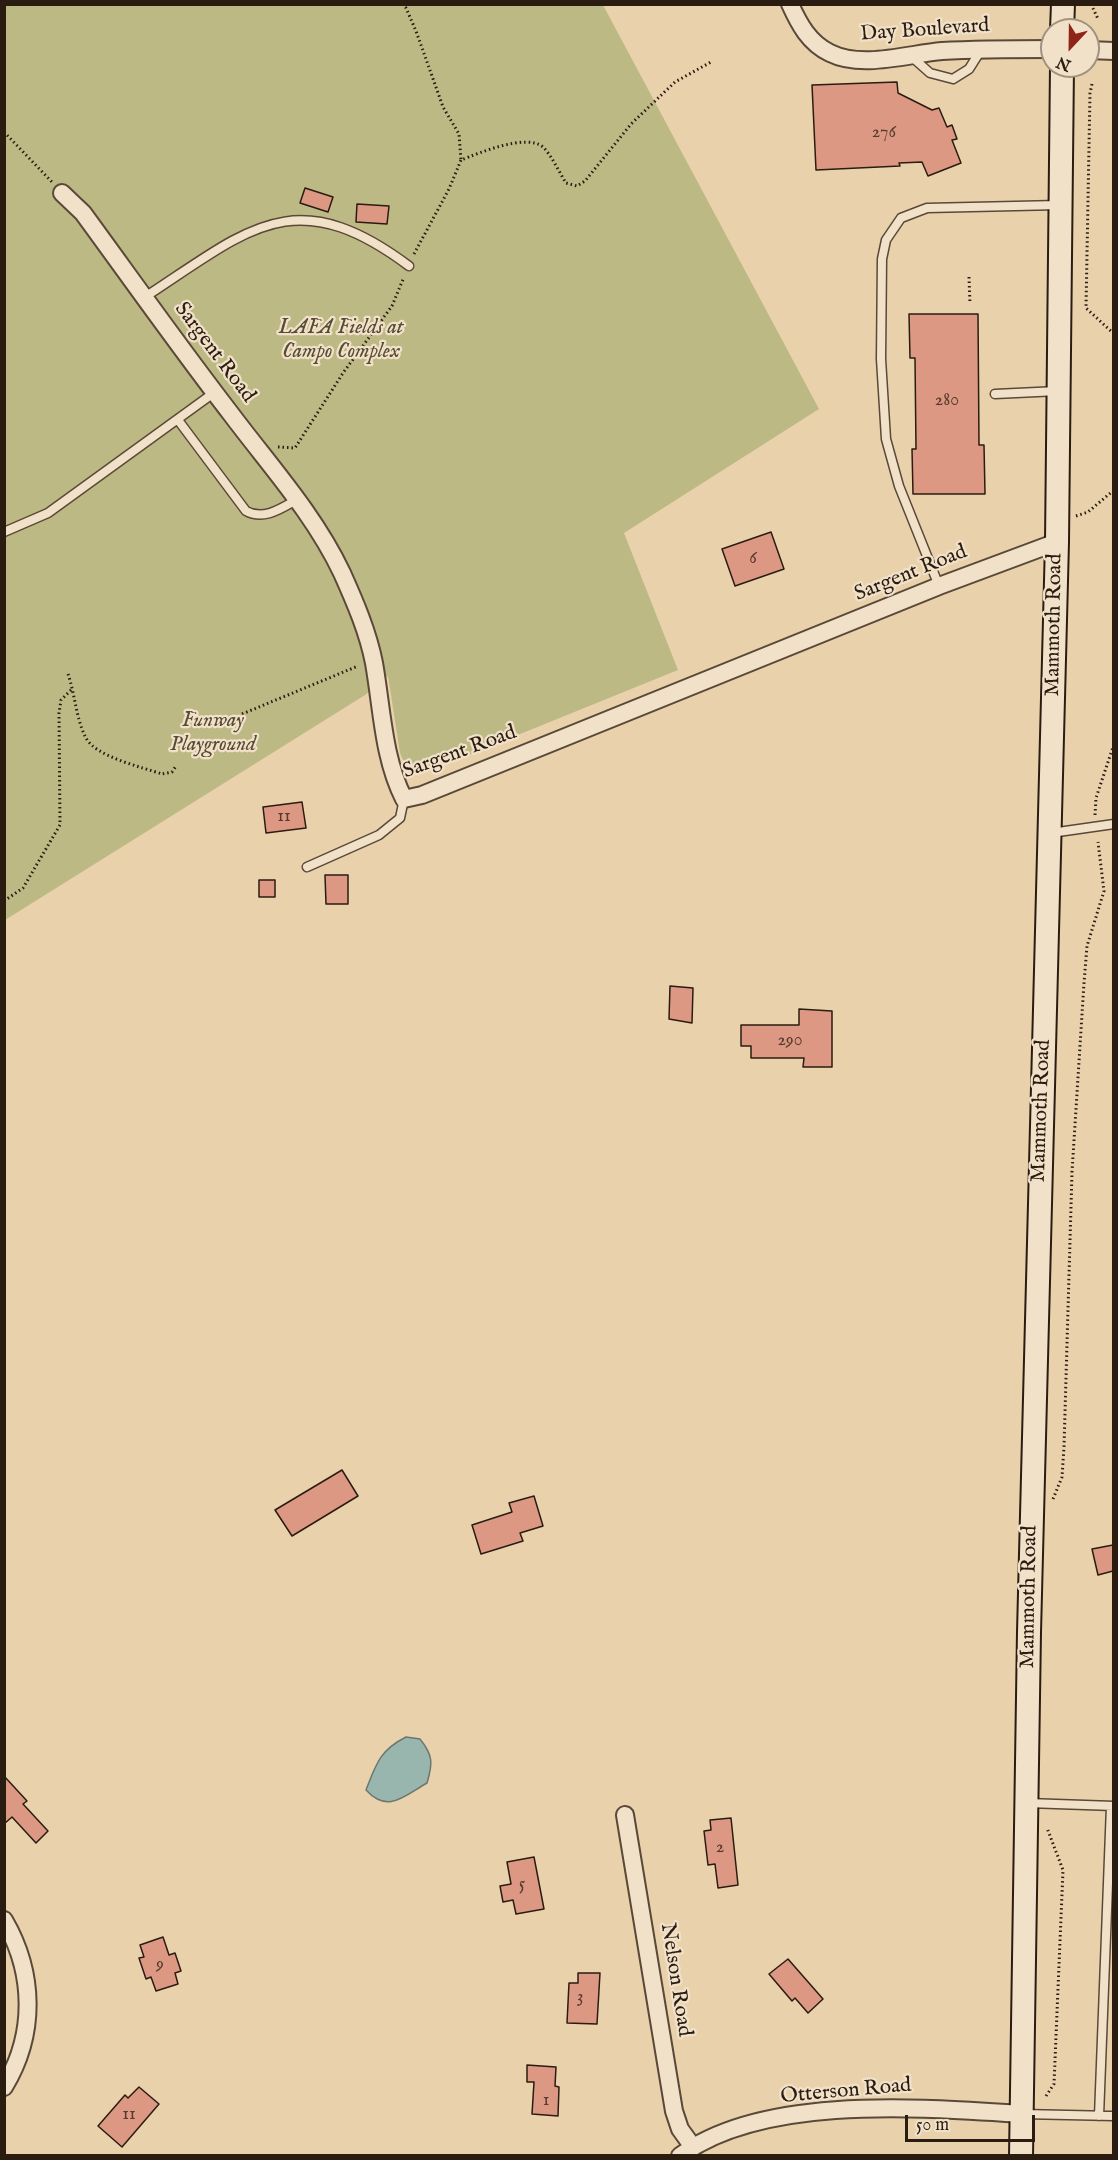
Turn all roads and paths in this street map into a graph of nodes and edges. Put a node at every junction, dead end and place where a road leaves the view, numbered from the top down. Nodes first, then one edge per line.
1 (402, 4) edge
2 (790, 4) edge
3 (1091, 4) edge
4 (1098, 18) edge
5 (982, 49) junction
6 (1040, 49) edge
7 (910, 54) junction
8 (711, 62) dead end
9 (1062, 78) edge
10 (1092, 84) dead end
11 (4, 132) edge
12 (461, 160) junction
13 (62, 192) joint
14 (1059, 205) junction
15 (409, 266) junction
16 (969, 277) dead end
17 (145, 297) junction
18 (970, 304) dead end
19 (1113, 334) edge
20 (1059, 391) junction
21 (215, 392) junction
22 (995, 394) dead end
23 (178, 420) junction
24 (258, 449) junction
25 (1113, 490) edge
26 (298, 499) junction
27 (1076, 516) dead end
28 (4, 532) edge
29 (1057, 542) junction
30 (939, 586) junction
31 (373, 660) junction
32 (68, 674) dead end
33 (73, 688) junction
34 (242, 714) dead end
35 (1113, 744) edge
36 (176, 766) dead end
37 (404, 799) junction
38 (1095, 815) dead end
39 (1113, 824) edge
40 (1050, 834) junction
41 (1098, 842) dead end
42 (307, 867) dead end
43 (4, 901) edge
44 (1053, 1499) dead end
45 (1026, 1803) junction
46 (1112, 1806) edge
47 (625, 1815) dead end
48 (1045, 1822) dead end
49 (4, 1920) edge
50 (4, 2087) edge
51 (1046, 2096) dead end
52 (1022, 2114) junction
53 (1099, 2116) junction
54 (1113, 2116) edge
55 (687, 2151) edge
56 (1020, 2156) edge

1 - 12 path
2 - 7 street, Day Boulevard
3 - 4 path
5 - 6 street, Day Boulevard
5 - 7 street, Day Boulevard
5 - 7 lane
8 - 12 path
9 - 14 main road, Mammoth Road
10 - 19 path
11 - 13 path
12 - 15 path
13 - 17 street, Sargent Road
14 - 20 main road, Mammoth Road
14 - 30 lane
15 - 17 lane
15 - 24 path
16 - 18 path
17 - 21 street, Sargent Road
20 - 22 lane
20 - 29 main road, Mammoth Road
21 - 23 lane
21 - 24 street, Sargent Road
23 - 26 lane
23 - 28 lane
24 - 26 street, Sargent Road
25 - 27 path
26 - 31 street, Sargent Road
29 - 30 street, Sargent Road
29 - 40 main road, Mammoth Road
30 - 37 street, Sargent Road
31 - 34 path
31 - 37 street, Sargent Road
32 - 33 path
33 - 36 path
33 - 43 path
35 - 38 path
37 - 42 lane
39 - 40 lane
40 - 45 main road, Mammoth Road
41 - 44 path
45 - 46 lane
45 - 52 main road, Mammoth Road
46 - 53 lane
47 - 55 street, Nelson Road
48 - 51 path
49 - 50 street
52 - 53 lane
52 - 55 street, Otterson Road
52 - 56 main road, Mammoth Road
53 - 54 lane

